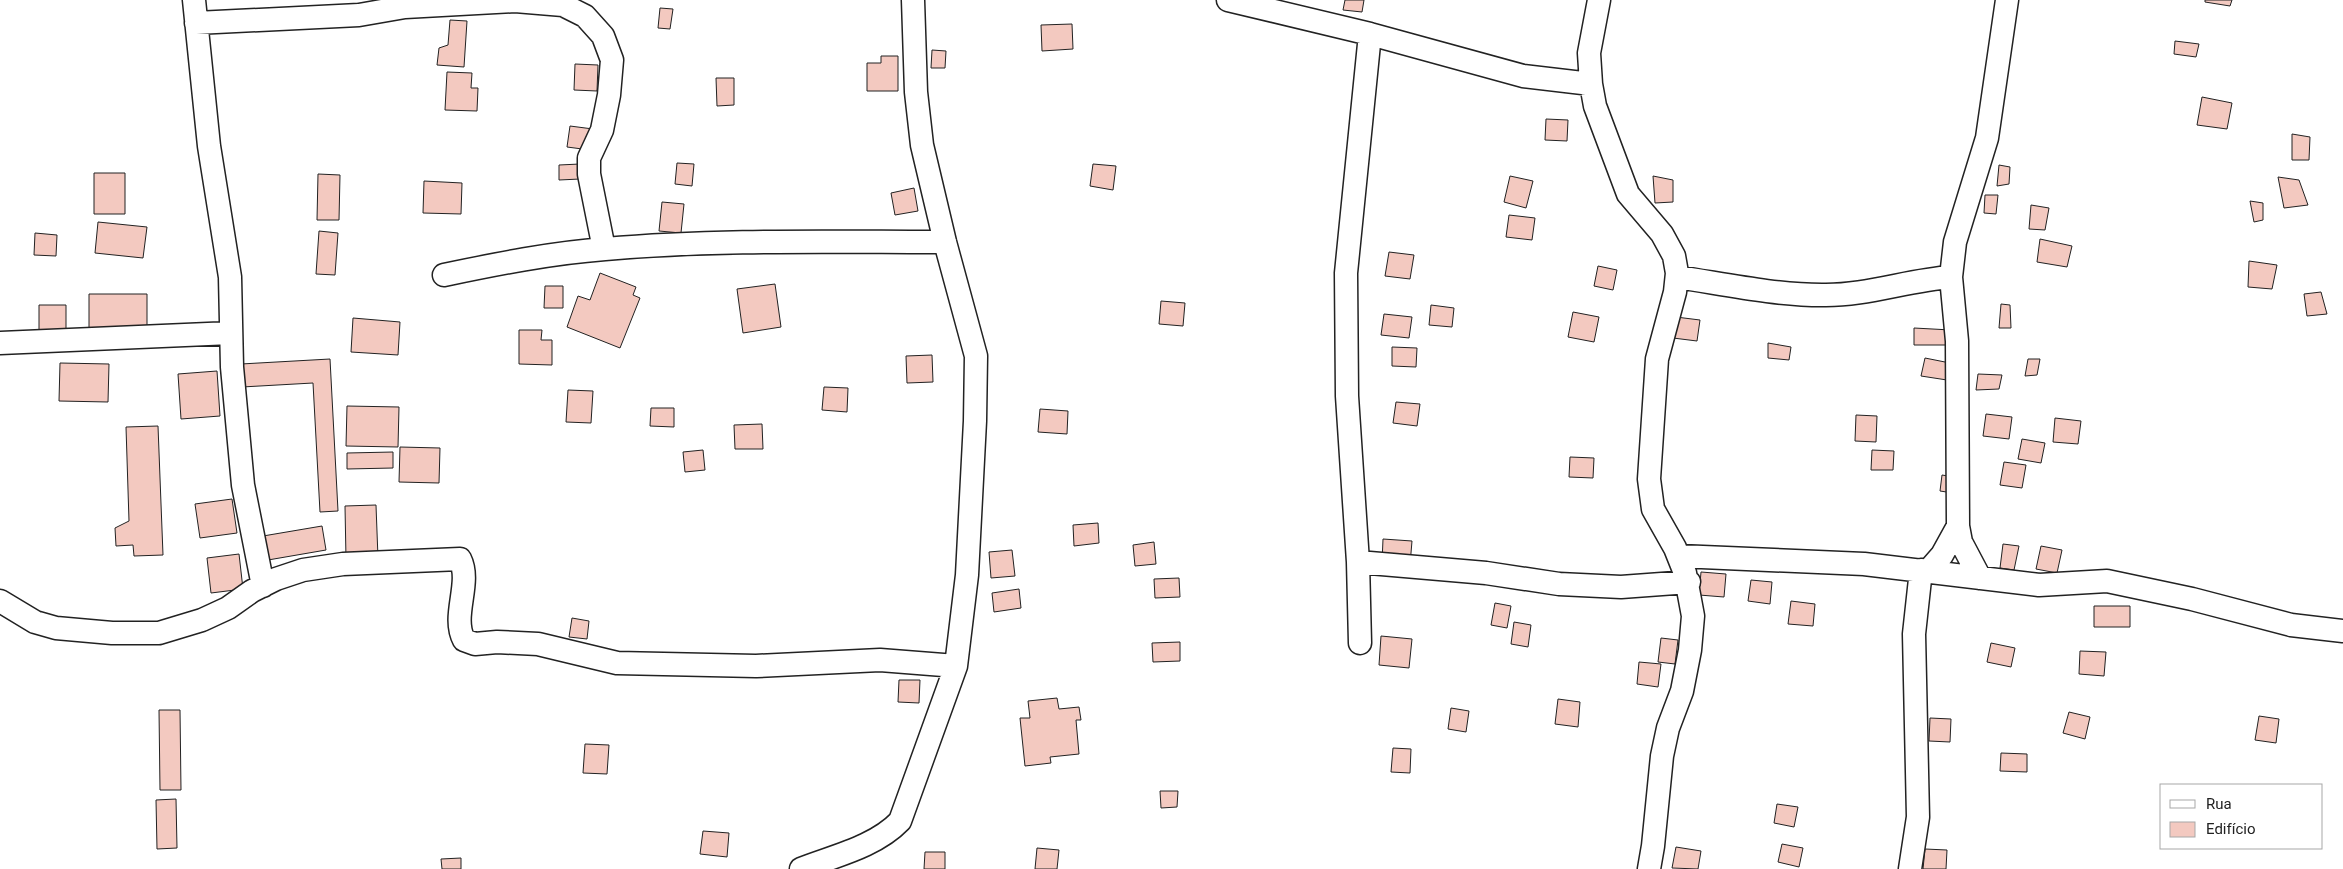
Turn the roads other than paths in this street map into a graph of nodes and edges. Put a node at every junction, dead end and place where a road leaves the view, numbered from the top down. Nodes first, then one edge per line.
1 (194, 0) edge
2 (913, 0) edge
3 (1228, 0) edge
4 (1599, 0) edge
5 (2007, 0) edge
6 (196, 23) junction
7 (1370, 34) junction
8 (1591, 84) junction
9 (945, 242) junction
10 (604, 249) junction
11 (444, 275) dead end
12 (1677, 277) junction
13 (1951, 278) junction
14 (231, 333) junction
15 (0, 344) edge
16 (1958, 526) junction
17 (1679, 556) junction
18 (1358, 562) junction
19 (1925, 571) junction
20 (1980, 578) junction
21 (1688, 582) junction
22 (263, 586) junction
23 (0, 600) edge
24 (2343, 631) edge
25 (1360, 643) dead end
26 (956, 666) junction
27 (801, 869) edge
28 (1649, 869) edge
29 (1910, 869) edge

1 - 6 street
2 - 9 street
3 - 7 street
4 - 8 street
5 - 13 street
6 - 10 street
6 - 14 street
7 - 8 street
7 - 18 street
8 - 12 street
9 - 10 street
9 - 26 street
10 - 11 street
12 - 13 street
12 - 17 street
13 - 16 street
14 - 15 street
14 - 22 street
16 - 19 street
16 - 20 street
17 - 19 street
17 - 21 street
18 - 21 street
18 - 25 street
19 - 20 street
19 - 29 street
20 - 24 street
21 - 28 street
22 - 23 street
22 - 26 street
26 - 27 street

